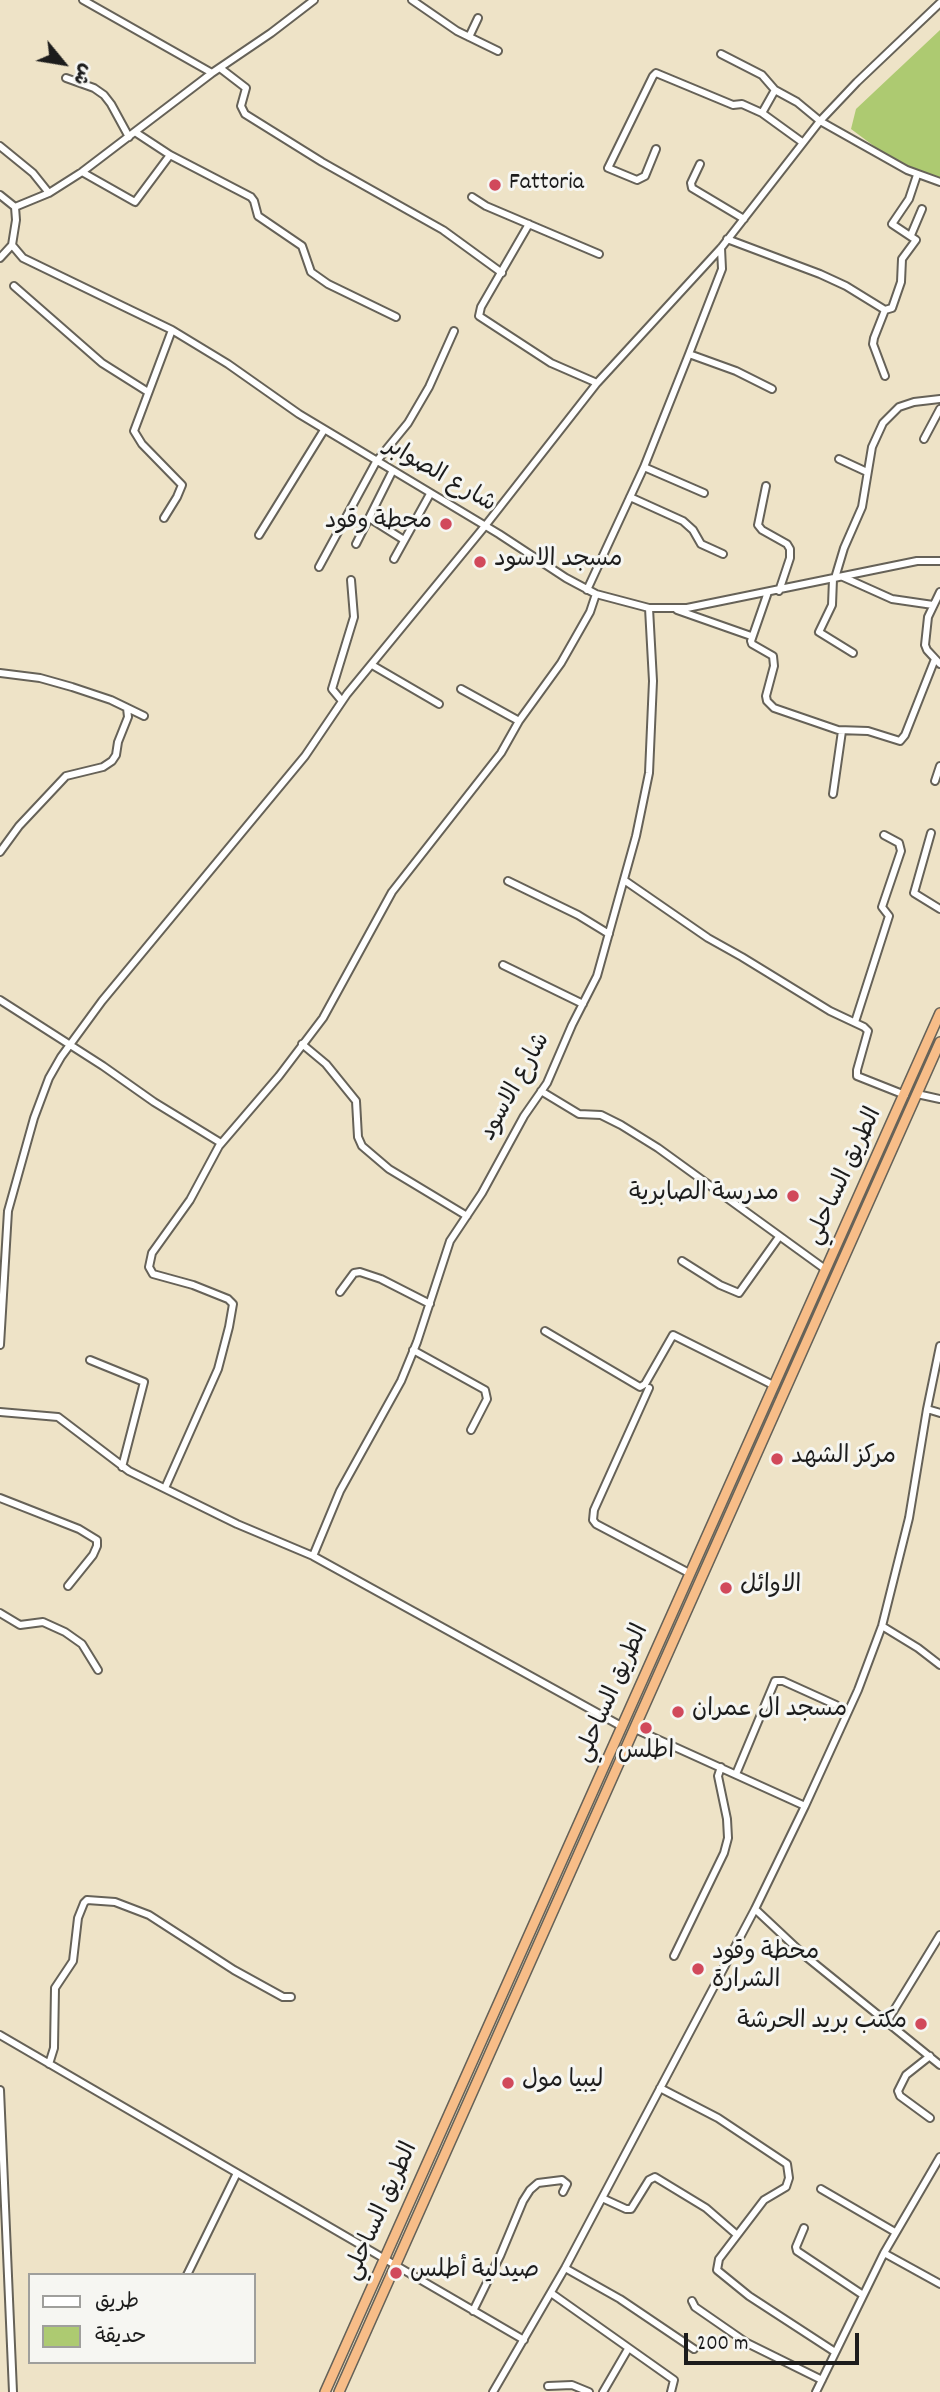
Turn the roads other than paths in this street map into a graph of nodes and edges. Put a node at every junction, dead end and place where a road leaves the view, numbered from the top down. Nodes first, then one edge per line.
1 (83, 0) edge
2 (314, 0) edge
3 (412, 0) edge
4 (940, 3) edge
5 (478, 18) dead end
6 (469, 37) junction
7 (498, 51) dead end
8 (721, 54) dead end
9 (219, 68) junction
10 (212, 73) junction
11 (66, 78) dead end
12 (775, 90) junction
13 (762, 113) junction
14 (820, 121) junction
15 (135, 132) junction
16 (128, 137) junction
17 (802, 142) junction
18 (0, 146) edge
19 (656, 149) dead end
20 (170, 155) junction
21 (700, 164) dead end
22 (82, 172) junction
23 (917, 175) junction
24 (940, 182) edge
25 (49, 193) junction
26 (0, 195) edge
27 (472, 197) dead end
28 (15, 207) junction
29 (922, 209) dead end
30 (744, 219) junction
31 (529, 223) junction
32 (911, 235) junction
33 (727, 239) junction
34 (12, 246) junction
35 (721, 248) junction
36 (599, 254) dead end
37 (0, 258) edge
38 (502, 272) junction
39 (13, 286) dead end
40 (885, 310) junction
41 (396, 317) dead end
42 (172, 330) junction
43 (454, 331) dead end
44 (689, 354) junction
45 (885, 376) dead end
46 (597, 383) junction
47 (772, 389) dead end
48 (148, 392) junction
49 (940, 399) edge
50 (940, 409) edge
51 (324, 430) junction
52 (924, 439) dead end
53 (839, 459) dead end
54 (376, 463) junction
55 (644, 467) junction
56 (392, 472) junction
57 (867, 472) junction
58 (766, 486) dead end
59 (430, 494) junction
60 (704, 494) dead end
61 (631, 497) junction
62 (164, 518) dead end
63 (369, 518) junction
64 (485, 526) junction
65 (259, 535) dead end
66 (404, 540) junction
67 (356, 544) dead end
68 (723, 554) dead end
69 (394, 559) dead end
70 (940, 561) edge
71 (319, 567) dead end
72 (837, 578) junction
73 (351, 580) dead end
74 (587, 590) junction
75 (779, 590) junction
76 (768, 592) junction
77 (940, 592) edge
78 (596, 594) junction
79 (933, 605) junction
80 (649, 608) junction
81 (674, 609) junction
82 (751, 636) junction
83 (853, 653) dead end
84 (937, 661) edge
85 (372, 665) junction
86 (0, 673) edge
87 (461, 689) dead end
88 (342, 701) junction
89 (439, 704) dead end
90 (127, 708) junction
91 (144, 716) dead end
92 (519, 721) junction
93 (842, 731) junction
94 (940, 766) edge
95 (935, 781) dead end
96 (833, 794) dead end
97 (931, 833) dead end
98 (884, 835) dead end
99 (0, 852) edge
100 (624, 880) junction
101 (508, 881) dead end
102 (940, 909) edge
103 (609, 934) junction
104 (503, 965) dead end
105 (0, 1000) edge
106 (583, 1003) junction
107 (940, 1013) edge
108 (855, 1022) junction
109 (940, 1042) edge
110 (302, 1044) junction
111 (69, 1045) junction
112 (541, 1091) junction
113 (917, 1094) junction
114 (905, 1095) junction
115 (940, 1099) edge
116 (221, 1143) junction
117 (467, 1216) junction
118 (779, 1237) junction
119 (682, 1261) dead end
120 (825, 1269) junction
121 (340, 1292) dead end
122 (430, 1304) junction
123 (545, 1331) dead end
124 (0, 1345) edge
125 (940, 1346) edge
126 (413, 1350) junction
127 (90, 1360) dead end
128 (774, 1385) junction
129 (649, 1388) dead end
130 (927, 1409) junction
131 (0, 1412) edge
132 (940, 1413) edge
133 (759, 1420) junction
134 (769, 1425) junction
135 (471, 1430) dead end
136 (122, 1467) junction
137 (165, 1488) junction
138 (0, 1498) edge
139 (313, 1556) junction
140 (689, 1573) junction
141 (68, 1586) dead end
142 (0, 1613) edge
143 (882, 1626) junction
144 (940, 1665) edge
145 (98, 1670) dead end
146 (836, 1705) dead end
147 (621, 1726) junction
148 (635, 1729) junction
149 (721, 1767) junction
150 (736, 1774) junction
151 (805, 1806) junction
152 (755, 1909) junction
153 (940, 1935) edge
154 (674, 1956) dead end
155 (291, 1997) dead end
156 (888, 2020) junction
157 (0, 2035) edge
158 (930, 2056) junction
159 (49, 2064) junction
160 (940, 2065) edge
161 (660, 2088) junction
162 (0, 2090) edge
163 (930, 2118) dead end
164 (940, 2157) edge
165 (237, 2173) junction
166 (821, 2189) dead end
167 (563, 2192) dead end
168 (602, 2197) junction
169 (804, 2228) dead end
170 (895, 2232) junction
171 (736, 2234) junction
172 (884, 2253) junction
173 (384, 2258) junction
174 (396, 2265) junction
175 (565, 2268) junction
176 (188, 2273) edge
177 (940, 2284) edge
178 (551, 2293) junction
179 (863, 2295) junction
180 (692, 2301) dead end
181 (473, 2311) junction
182 (524, 2340) junction
183 (628, 2349) junction
184 (694, 2349) dead end
185 (835, 2352) junction
186 (822, 2380) junction
187 (548, 2386) dead end
188 (13, 2392) edge
189 (325, 2392) edge
190 (339, 2392) edge
191 (493, 2392) edge
192 (589, 2392) edge
193 (603, 2392) edge
194 (671, 2392) edge
195 (816, 2392) edge

1 - 10 street
2 - 9 street
3 - 6 street
4 - 14 street
5 - 6 street
6 - 7 street
8 - 12 street
9 - 10 street
9 - 38 street
10 - 15 street
11 - 16 street
12 - 13 street
12 - 14 street
13 - 17 street
13 - 19 street
14 - 17 street
14 - 23 street
15 - 16 street
15 - 20 street
16 - 22 street
17 - 30 street
18 - 25 street
20 - 22 street
20 - 41 street
21 - 30 street
22 - 25 street
23 - 24 street
23 - 32 street
25 - 28 street
26 - 28 street
27 - 31 street
28 - 34 street
29 - 32 street
30 - 33 street
31 - 36 street
31 - 38 street
32 - 40 street
33 - 35 street
33 - 40 street
34 - 37 street
34 - 42 street, شارع الصوابر
35 - 44 street
35 - 46 street
38 - 46 street
39 - 48 street
40 - 45 street
42 - 48 street
42 - 51 street, شارع الصوابر
43 - 54 street
44 - 47 street
44 - 55 street
46 - 64 street
48 - 62 street
49 - 57 street
50 - 52 street
51 - 54 street, شارع الصوابر
51 - 65 street
53 - 57 street
54 - 56 street, شارع الصوابر
54 - 71 street
55 - 60 street
55 - 61 street
56 - 59 street, شارع الصوابر
56 - 63 street
57 - 72 street
58 - 75 street
59 - 64 street, شارع الصوابر
59 - 66 street
61 - 68 street
61 - 74 street
63 - 66 street
63 - 67 street
64 - 74 street, شارع الصوابر
64 - 85 street
66 - 69 street
70 - 72 street, شارع الصوابر
72 - 75 street, شارع الصوابر
72 - 79 street
72 - 83 street
73 - 88 street
74 - 78 street, شارع الصوابر
75 - 76 street, شارع الصوابر
76 - 81 street, شارع الصوابر
76 - 82 street
77 - 79 street
78 - 80 street, شارع الصوابر
78 - 92 street
79 - 84 street
80 - 81 street, شارع الصوابر
80 - 100 street, شارع الاسود
81 - 82 street
82 - 93 street
84 - 93 street
85 - 88 street
85 - 89 street
86 - 90 street
87 - 92 street
88 - 111 street
90 - 91 street
90 - 99 street
92 - 110 street
93 - 96 street
94 - 95 street
97 - 102 street
98 - 108 street
100 - 103 street, شارع الاسود
100 - 108 street
101 - 103 street
103 - 106 street, شارع الاسود
104 - 106 street
105 - 111 street
106 - 112 street, شارع الاسود
107 - 114 highway, الطريق الساحلي
108 - 114 street
109 - 113 highway, الطريق الساحلي
110 - 116 street
110 - 117 street
111 - 116 street
111 - 124 street
112 - 117 street, شارع الاسود
112 - 118 street
113 - 115 street
113 - 134 highway, الطريق الساحلي
114 - 120 highway, الطريق الساحلي
116 - 137 street
117 - 122 street, شارع الاسود
118 - 119 street
118 - 120 street
120 - 128 highway, الطريق الساحلي
121 - 122 street
122 - 126 street, شارع الاسود
123 - 128 street
125 - 130 street
126 - 135 street
126 - 139 street, شارع الاسود
127 - 136 street
128 - 133 highway, الطريق الساحلي
129 - 140 street
130 - 132 street
130 - 143 street
131 - 136 street
133 - 134 highway
133 - 140 highway, الطريق الساحلي
134 - 148 highway, الطريق الساحلي
136 - 137 street
137 - 139 street
138 - 141 street
139 - 147 street
140 - 147 highway, الطريق الساحلي
142 - 145 street
143 - 144 street
143 - 151 street
146 - 150 street
147 - 173 highway, الطريق الساحلي
148 - 149 street
148 - 174 highway, الطريق الساحلي
149 - 150 street
149 - 154 street
150 - 151 street
151 - 152 street
152 - 156 street
152 - 161 street
153 - 156 street
155 - 159 street
156 - 158 street
157 - 159 street
158 - 160 street
158 - 163 street
159 - 165 street
161 - 168 street
161 - 171 street
162 - 188 street
164 - 170 street
165 - 173 street
165 - 176 street
166 - 170 street
167 - 181 street
168 - 171 street
168 - 175 street
169 - 179 street
170 - 172 street
171 - 185 street
172 - 177 street
172 - 179 street
173 - 174 street
173 - 189 highway, الطريق الساحلي
174 - 181 street
174 - 190 highway, الطريق الساحلي
175 - 178 street
175 - 184 street
178 - 182 street
178 - 183 street
179 - 185 street
180 - 186 street
181 - 182 street
182 - 191 street
183 - 193 street
183 - 194 street
185 - 186 street
186 - 195 street
187 - 192 street

